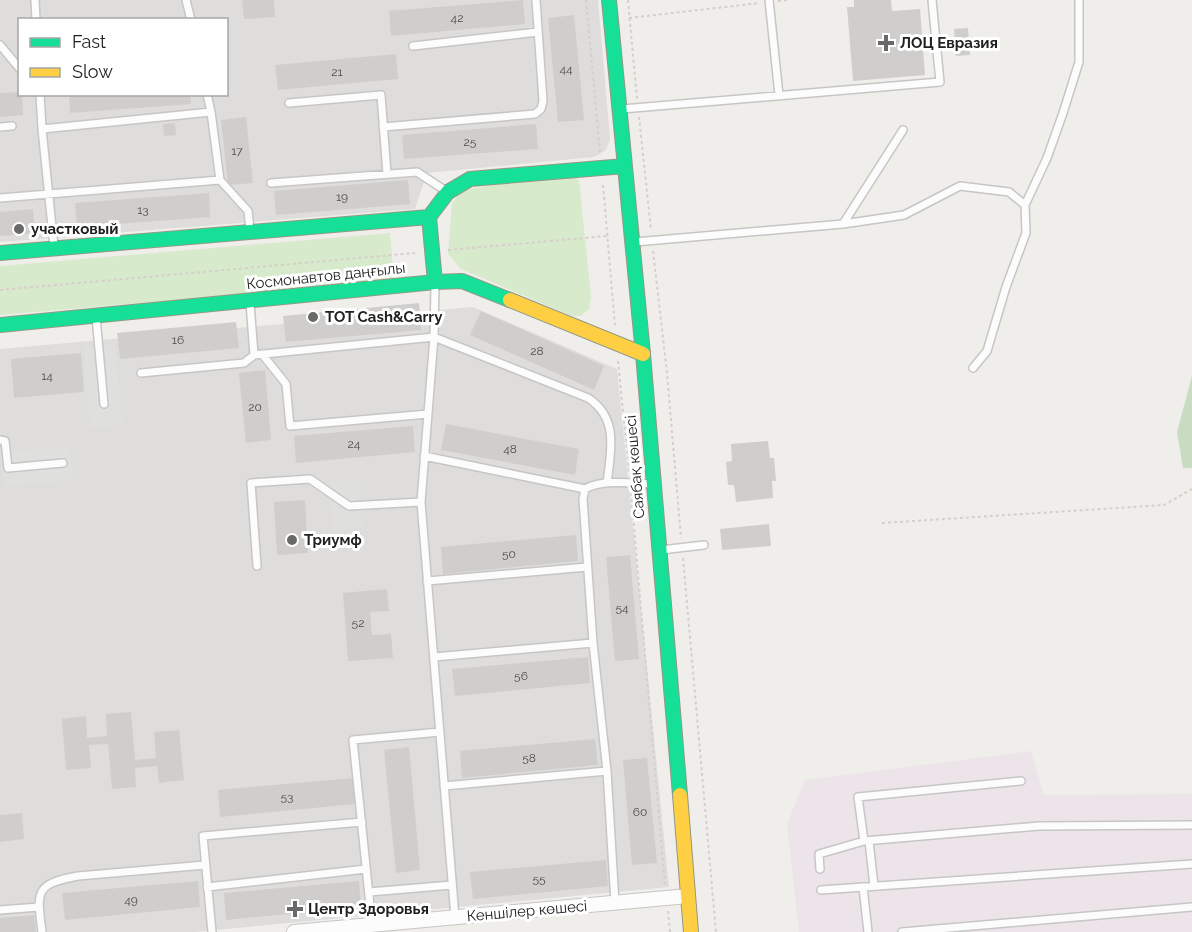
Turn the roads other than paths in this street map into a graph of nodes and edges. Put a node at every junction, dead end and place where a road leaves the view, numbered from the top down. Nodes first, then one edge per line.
1 (35, 0) edge
2 (186, 0) edge
3 (536, 0) edge
4 (609, 0) edge
5 (932, 0) edge
6 (1078, 0) edge
7 (770, 1) edge
8 (36, 18) edge
9 (190, 18) edge
10 (538, 32) junction
11 (0, 45) edge
12 (413, 45) dead end
13 (18, 67) edge
14 (778, 95) junction
15 (40, 96) edge
16 (207, 96) edge
17 (289, 103) dead end
18 (620, 110) junction
19 (211, 112) junction
20 (12, 126) dead end
21 (0, 127) edge
22 (383, 127) junction
23 (42, 129) junction
24 (903, 130) dead end
25 (625, 166) junction
26 (387, 174) junction
27 (220, 180) junction
28 (271, 183) dead end
29 (448, 192) junction
30 (49, 194) junction
31 (0, 198) edge
32 (1025, 205) junction
33 (429, 217) junction
34 (843, 224) junction
35 (250, 232) junction
36 (632, 242) junction
37 (54, 248) junction
38 (0, 253) edge
39 (435, 282) junction
40 (249, 301) junction
41 (96, 316) junction
42 (0, 325) edge
43 (434, 337) junction
44 (258, 354) junction
45 (643, 354) junction
46 (973, 368) dead end
47 (141, 372) dead end
48 (104, 404) dead end
49 (428, 414) junction
50 (0, 440) edge
51 (424, 456) junction
52 (63, 463) dead end
53 (607, 483) junction
54 (653, 484) junction
55 (585, 489) junction
56 (421, 502) junction
57 (704, 545) dead end
58 (658, 550) junction
59 (257, 566) dead end
60 (587, 567) junction
61 (427, 581) junction
62 (593, 644) junction
63 (434, 657) junction
64 (440, 732) junction
65 (607, 771) junction
66 (1021, 781) dead end
67 (444, 786) junction
68 (362, 822) junction
69 (1192, 825) edge
70 (866, 841) junction
71 (1192, 864) edge
72 (205, 865) junction
73 (366, 869) junction
74 (820, 869) dead end
75 (453, 885) junction
76 (874, 886) junction
77 (207, 887) junction
78 (863, 887) junction
79 (821, 890) dead end
80 (369, 892) junction
81 (687, 896) junction
82 (615, 903) junction
83 (39, 907) junction
84 (1192, 907) edge
85 (0, 910) edge
86 (455, 917) junction
87 (372, 925) junction
88 (42, 932) edge
89 (212, 932) edge
90 (294, 932) edge
91 (691, 932) edge
92 (868, 932) edge
93 (902, 932) edge

1 - 8 lane
2 - 9 lane
3 - 10 lane
4 - 18 street, Саябақ көшесі
5 - 14 lane
6 - 32 lane
7 - 14 lane
10 - 12 lane
10 - 22 lane
11 - 13 lane
14 - 18 lane
15 - 23 lane
16 - 19 lane
17 - 22 lane
18 - 25 street, Саябақ көшесі
19 - 23 lane
19 - 27 lane
20 - 21 lane
22 - 26 lane
23 - 30 lane
24 - 34 lane
25 - 29 street
25 - 36 street, Саябақ көшесі
26 - 28 lane
26 - 29 lane
27 - 30 lane
27 - 35 lane
29 - 33 street
30 - 31 lane
30 - 37 lane
32 - 34 lane
32 - 46 lane
33 - 35 street
33 - 39 street
34 - 36 lane
35 - 37 street
36 - 45 street, Саябақ көшесі
37 - 38 street
39 - 40 street, Космонавтов даңғылы
39 - 43 lane
39 - 45 street, Космонавтов даңғылы
40 - 41 street, Космонавтов даңғылы
40 - 44 lane
41 - 42 street, Космонавтов даңғылы
41 - 48 lane
43 - 44 lane
43 - 49 lane
43 - 53 lane
44 - 47 lane
44 - 49 lane
45 - 54 street, Саябақ көшесі
49 - 51 lane
50 - 52 lane
51 - 55 lane
51 - 56 lane
53 - 54 lane
53 - 55 lane
54 - 58 street, Саябақ көшесі
55 - 60 lane
56 - 59 lane
56 - 61 lane
57 - 58 lane
58 - 81 street, Саябақ көшесі
60 - 61 lane
60 - 62 lane
61 - 63 lane
62 - 63 lane
62 - 65 lane
63 - 64 lane
64 - 67 lane
64 - 68 lane
65 - 67 lane
65 - 82 lane
66 - 70 lane
67 - 75 lane
68 - 72 lane
68 - 73 lane
69 - 70 lane
70 - 74 lane
70 - 76 lane
71 - 76 lane
72 - 77 lane
72 - 83 lane
73 - 77 lane
73 - 80 lane
75 - 80 lane
75 - 86 lane
76 - 78 lane
77 - 89 lane
78 - 79 lane
78 - 92 lane
80 - 87 lane
81 - 82 street, Кеншілер көшесі
81 - 91 street, Саябақ көшесі
82 - 86 street, Кеншілер көшесі
83 - 85 lane
83 - 88 lane
84 - 93 lane
86 - 87 street, Кеншілер көшесі
87 - 90 street, Кеншілер көшесі

